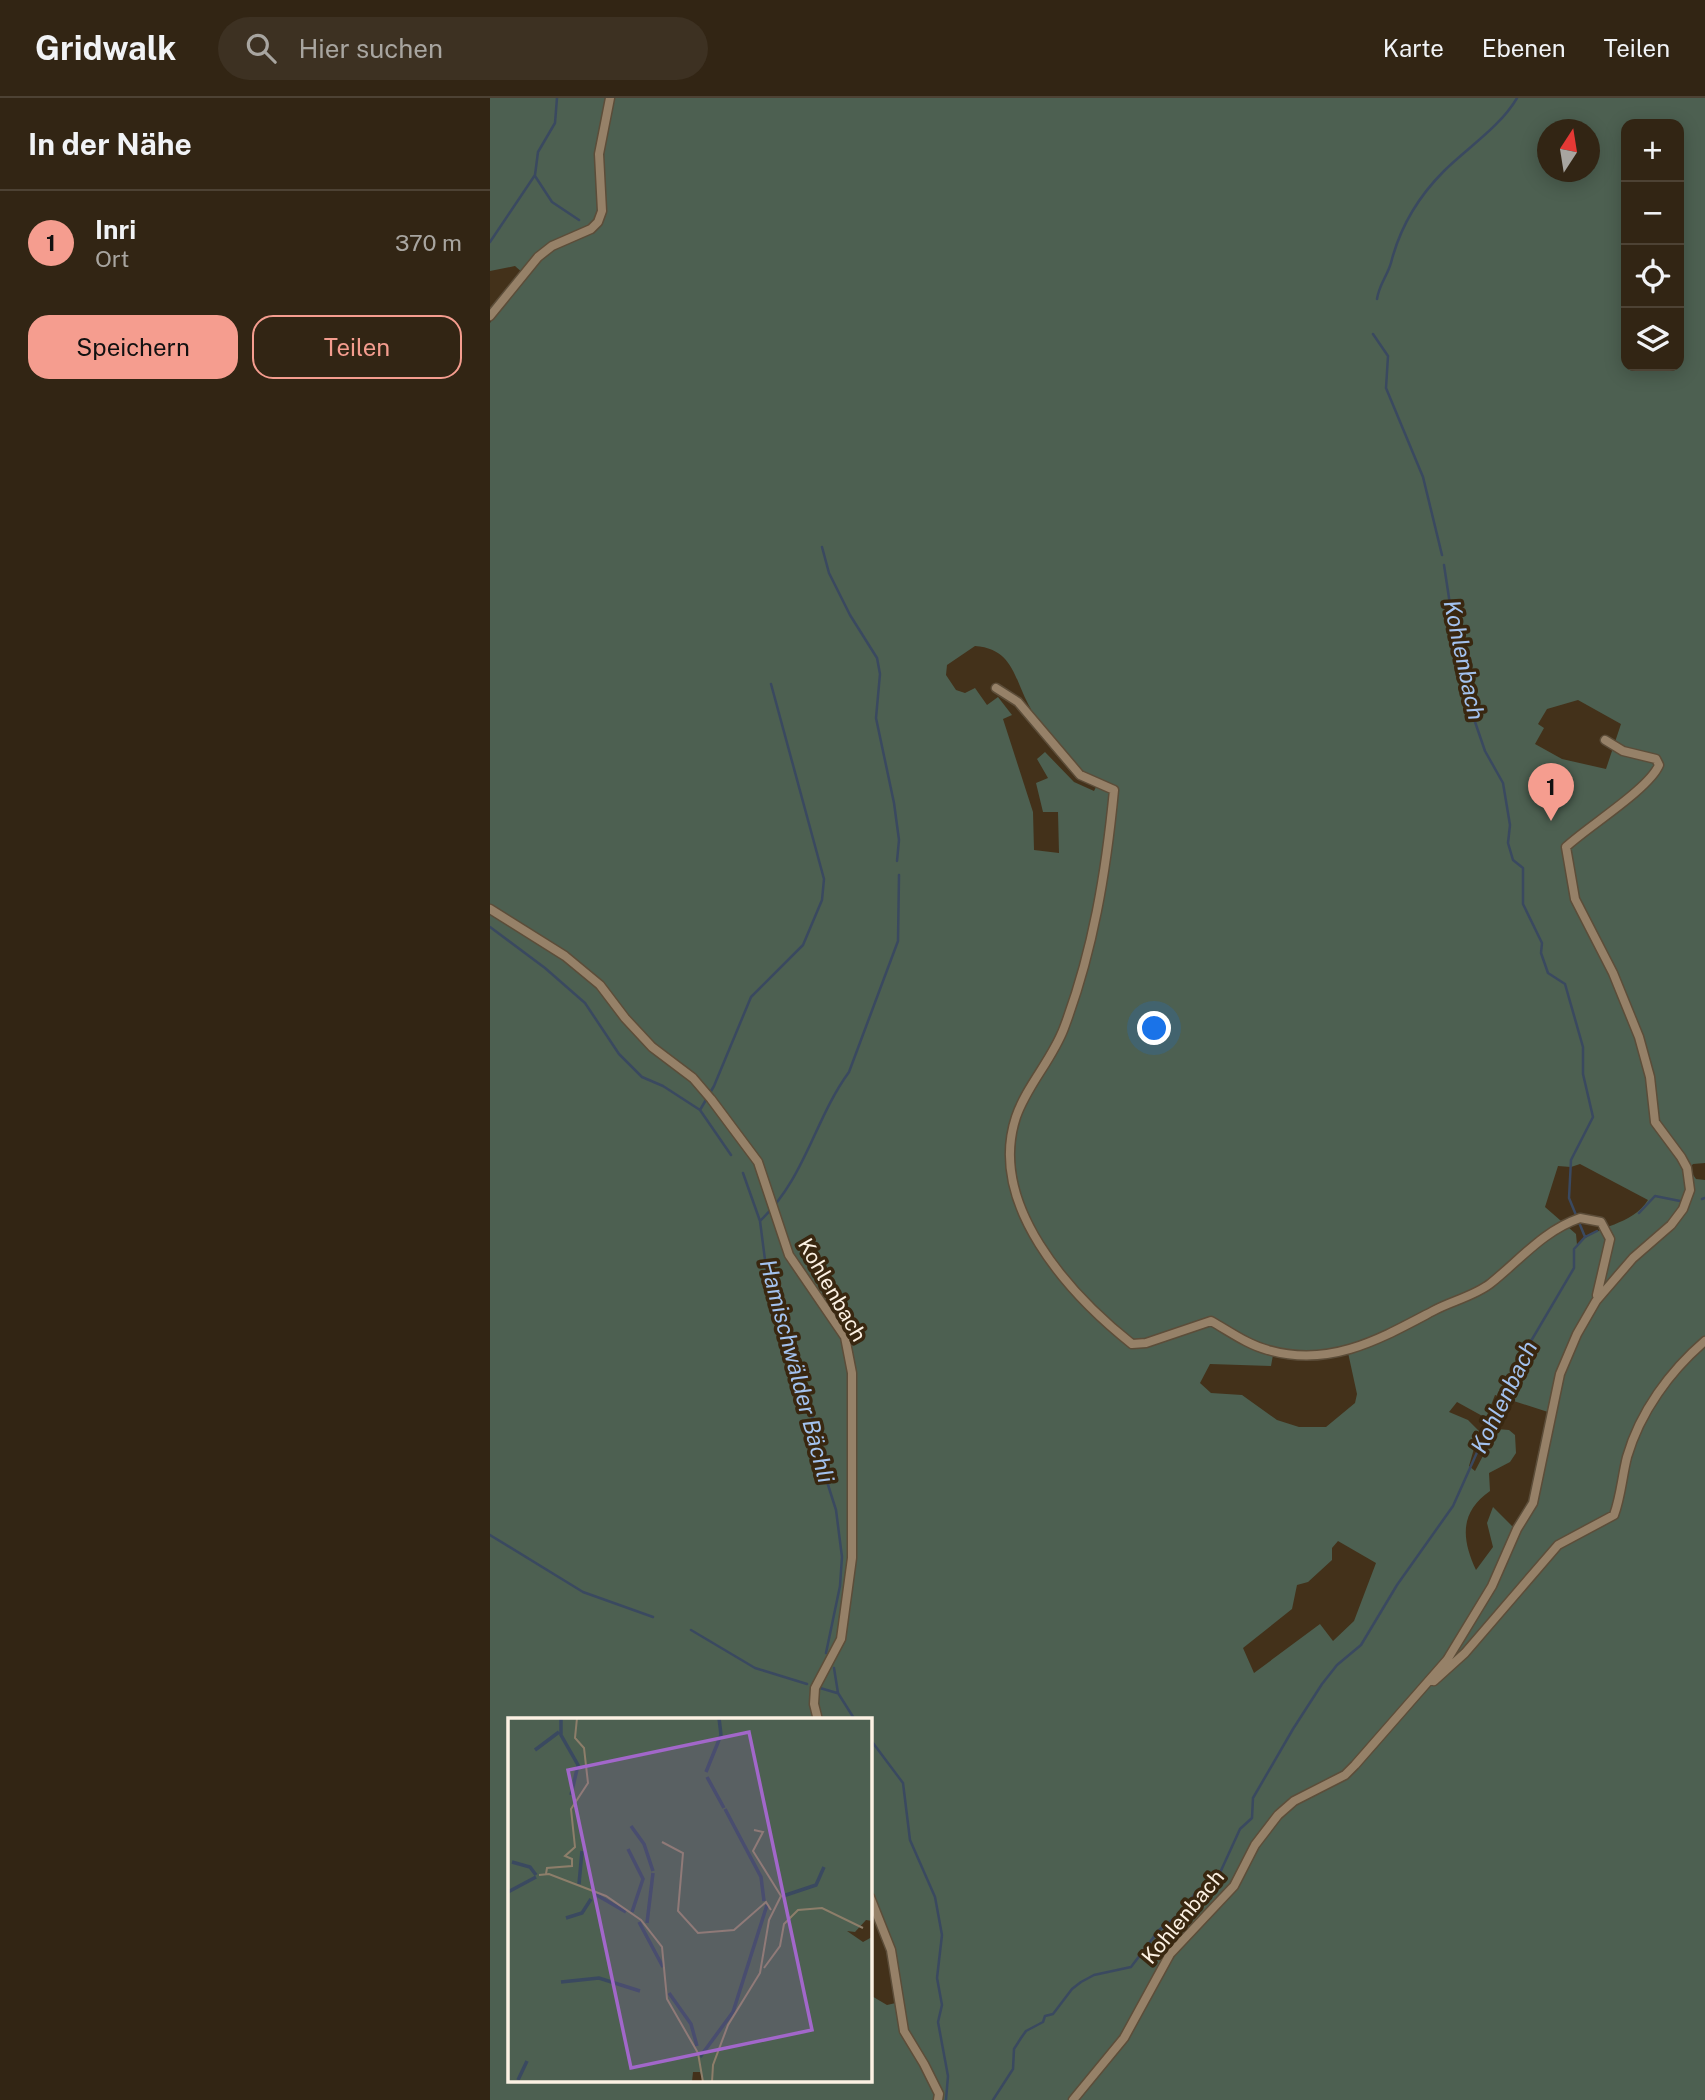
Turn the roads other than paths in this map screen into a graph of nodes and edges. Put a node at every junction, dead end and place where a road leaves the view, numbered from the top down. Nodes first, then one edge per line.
1 (610, 98) edge
2 (490, 316) edge
3 (996, 688) dead end
4 (1605, 740) dead end
5 (490, 909) edge
6 (1596, 1301) junction
7 (1705, 1341) edge
8 (1426, 1687) junction
9 (818, 1718) edge
10 (872, 1902) edge
11 (938, 2100) edge
12 (1073, 2100) edge

1 - 2 street
3 - 6 street
4 - 6 street, Kohlenbach
5 - 9 street, Kohlenbach
6 - 8 street, Kohlenbach
7 - 8 street, Kohlenbach
8 - 12 street, Kohlenbach
10 - 11 street

